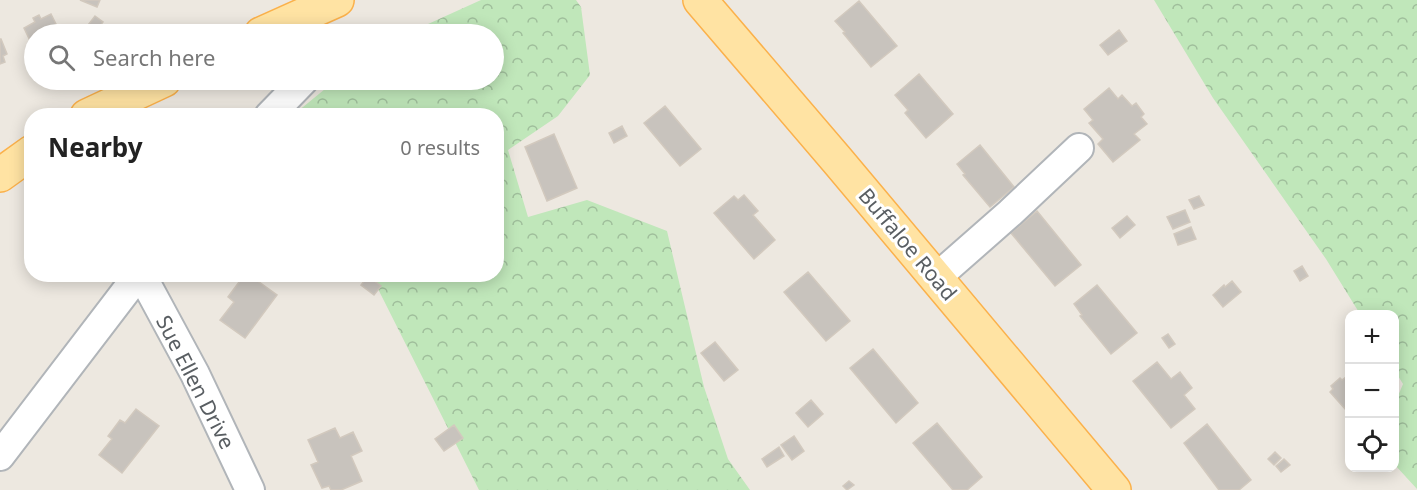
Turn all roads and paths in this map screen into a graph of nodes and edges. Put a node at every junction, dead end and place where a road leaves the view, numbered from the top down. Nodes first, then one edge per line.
1 (337, 0) edge
2 (702, 1) edge
3 (283, 24) edge
4 (143, 90) edge
5 (294, 90) edge
6 (104, 108) edge
7 (277, 108) edge
8 (24, 138) edge
9 (0, 146) edge
10 (1079, 148) dead end
11 (24, 158) edge
12 (0, 175) edge
13 (936, 278) junction
14 (134, 282) edge
15 (144, 282) edge
16 (0, 456) edge
17 (250, 490) edge
18 (1114, 490) edge

1 - 3 main road
2 - 13 main road, Buffaloe Road
4 - 6 main road
5 - 7 street
8 - 9 main road
10 - 13 street
11 - 12 main road
13 - 18 main road, Buffaloe Road
14 - 16 street
15 - 17 street, Sue Ellen Drive

